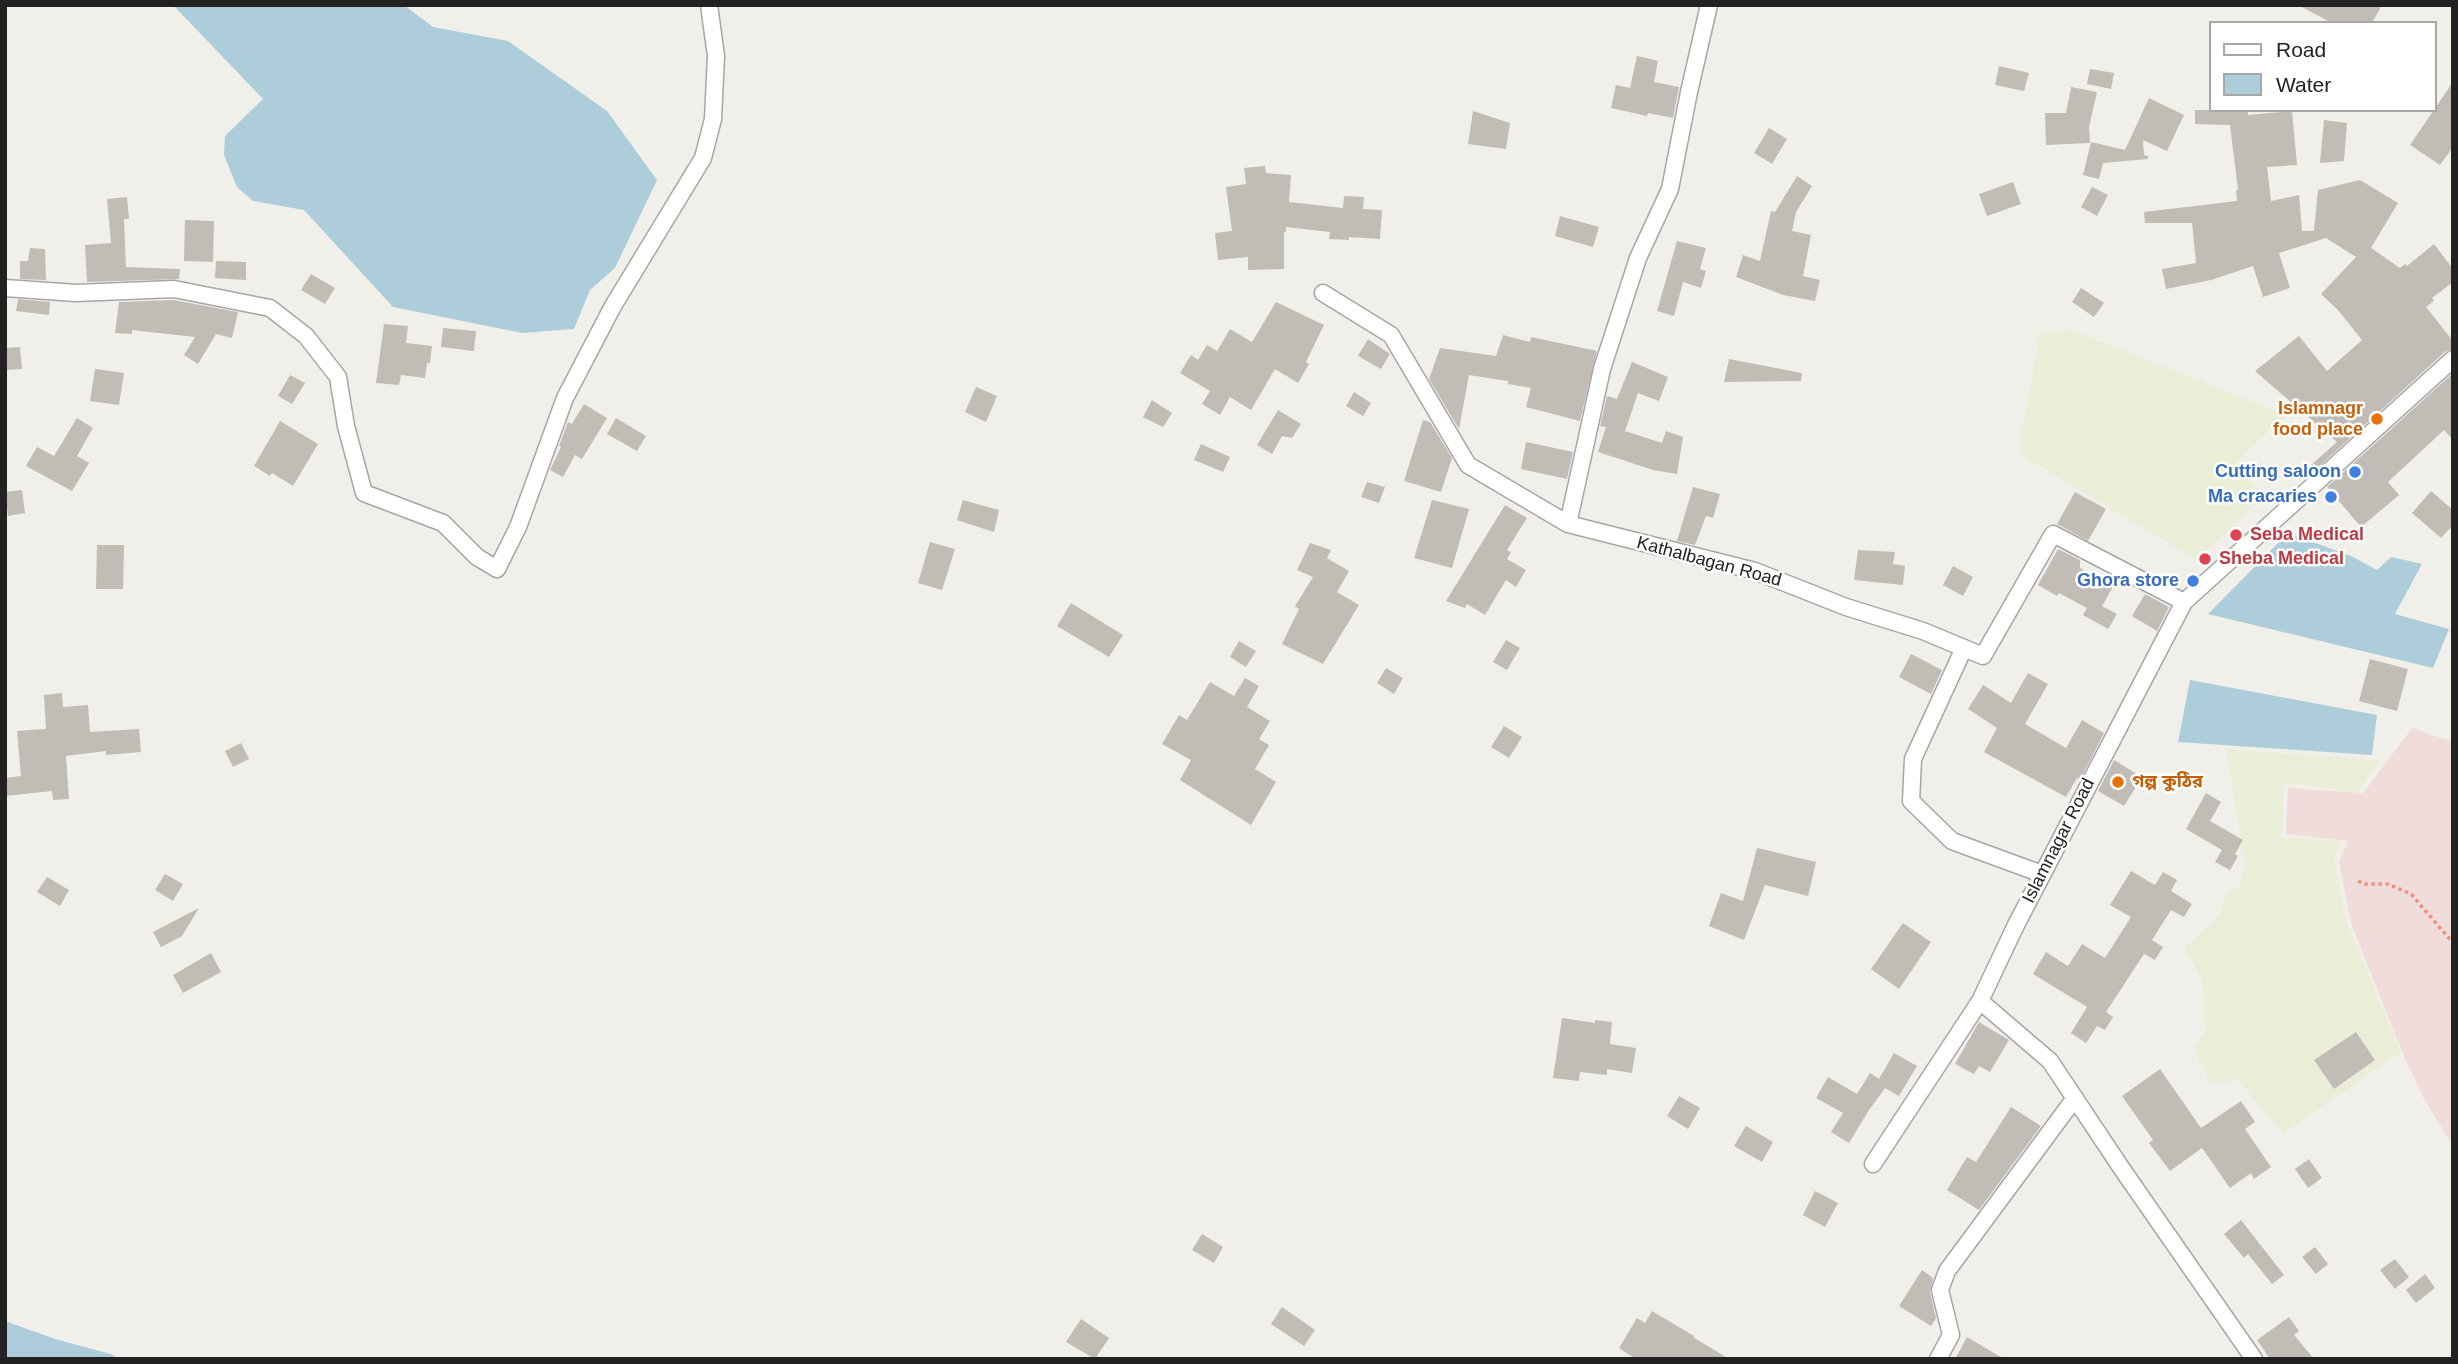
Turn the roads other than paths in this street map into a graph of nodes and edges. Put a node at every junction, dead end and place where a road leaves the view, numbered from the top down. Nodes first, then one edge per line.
1 (709, 5) edge
2 (1709, 5) edge
3 (5, 288) edge
4 (1323, 293) dead end
5 (2453, 359) edge
6 (1568, 524) junction
7 (2184, 602) junction
8 (1964, 648) junction
9 (2042, 874) junction
10 (1980, 1001) junction
11 (2076, 1098) junction
12 (1873, 1164) dead end
13 (1938, 1359) edge
14 (2254, 1359) edge

1 - 3 street
2 - 6 street
4 - 6 street, Kathalbagan Road
5 - 7 street, Islamnagar Road
6 - 8 street, Kathalbagan Road
7 - 8 street
7 - 9 street, Islamnagar Road
8 - 9 street
9 - 10 street, Islamnagar Road
10 - 11 street
10 - 12 street, Islamnagar Road
11 - 13 street
11 - 14 street

